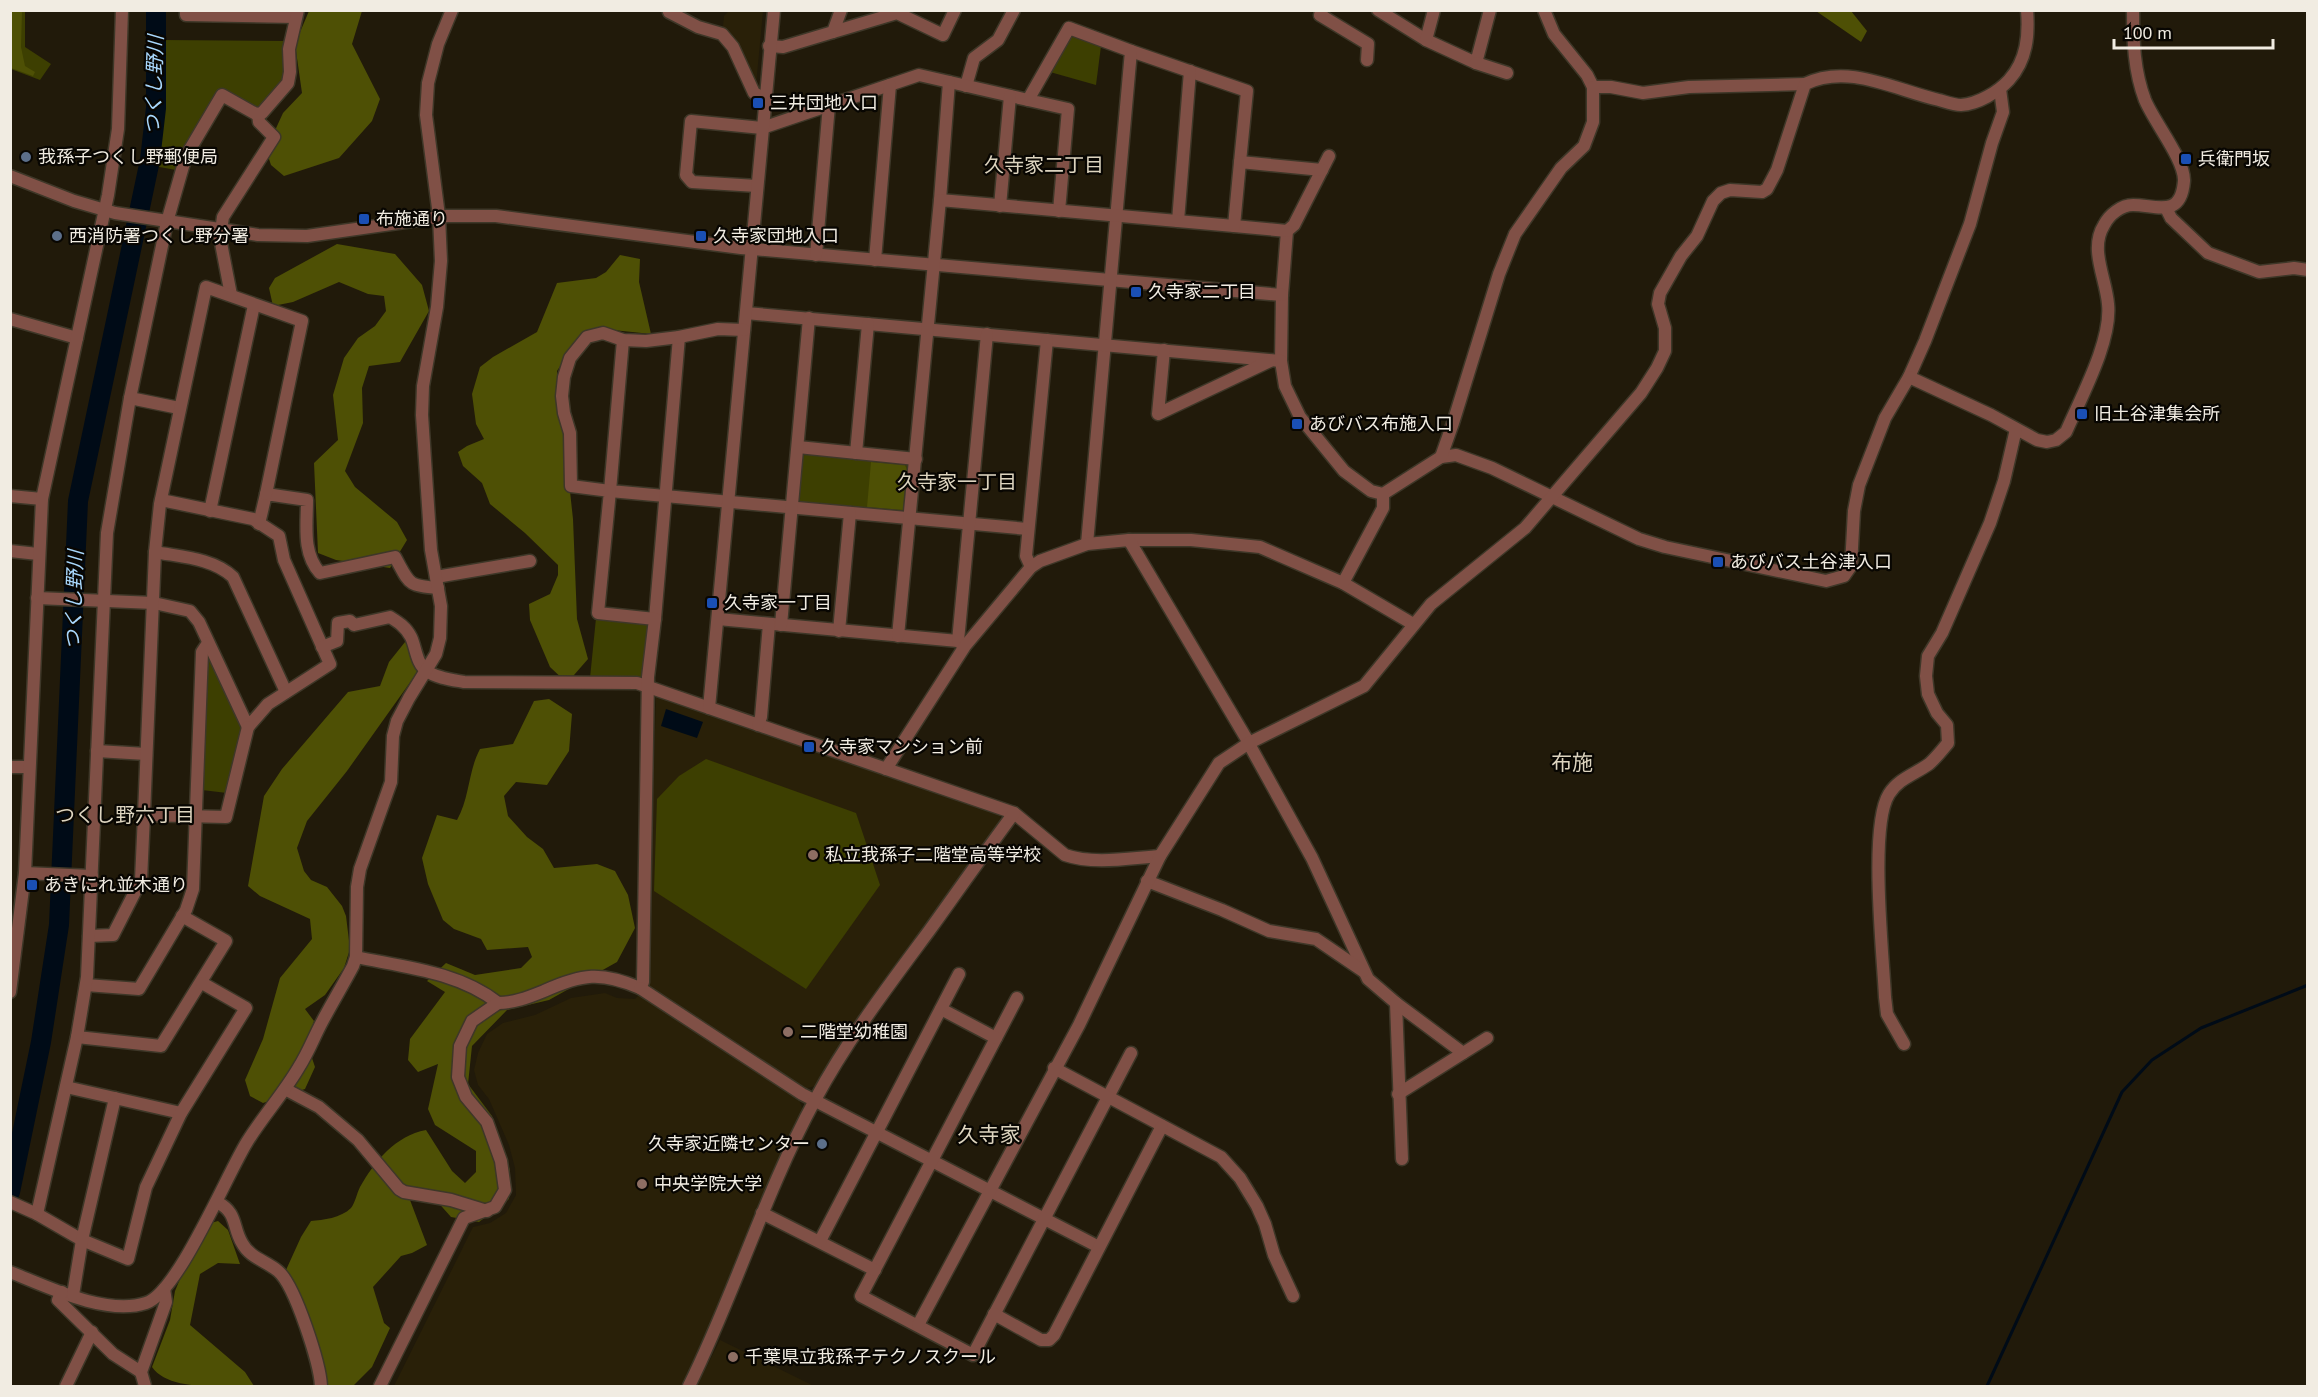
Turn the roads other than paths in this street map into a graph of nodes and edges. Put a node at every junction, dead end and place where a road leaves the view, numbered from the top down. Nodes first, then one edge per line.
1 (122, 10) edge
2 (186, 10) edge
3 (452, 10) edge
4 (774, 10) edge
5 (841, 10) edge
6 (956, 10) edge
7 (1014, 10) edge
8 (1434, 10) edge
9 (1490, 10) edge
10 (1544, 10) edge
11 (2027, 10) edge
12 (2133, 10) edge
13 (1378, 11) edge
14 (669, 12) edge
15 (897, 12) edge
16 (1318, 12) edge
17 (240, 13) edge
18 (297, 14) edge
19 (833, 32) junction
20 (1426, 40) junction
21 (769, 46) junction
22 (1131, 51) junction
23 (1366, 60) dead end
24 (1476, 63) junction
25 (1190, 71) junction
26 (1507, 73) dead end
27 (949, 82) junction
28 (1805, 84) junction
29 (890, 85) junction
30 (966, 86) junction
31 (1593, 87) junction
32 (2000, 89) junction
33 (1010, 96) junction
34 (765, 99) junction
35 (1028, 100) junction
36 (829, 105) junction
37 (258, 114) junction
38 (762, 128) junction
39 (1329, 156) dead end
40 (1240, 162) junction
41 (1322, 170) junction
42 (10, 176) edge
43 (757, 186) junction
44 (940, 200) junction
45 (1000, 206) junction
46 (2166, 208) junction
47 (105, 210) junction
48 (1059, 211) junction
49 (438, 216) junction
50 (1117, 216) junction
51 (1178, 221) junction
52 (167, 222) junction
53 (1234, 226) junction
54 (221, 231) junction
55 (1287, 231) junction
56 (752, 249) junction
57 (816, 255) junction
58 (875, 260) junction
59 (933, 265) junction
60 (2307, 270) edge
61 (1111, 280) junction
62 (1282, 295) junction
63 (231, 296) junction
64 (254, 305) junction
65 (746, 313) junction
66 (809, 318) junction
67 (11, 322) edge
68 (868, 324) junction
69 (928, 329) junction
70 (744, 330) junction
71 (987, 334) junction
72 (679, 337) junction
73 (77, 338) junction
74 (623, 340) junction
75 (1047, 340) junction
76 (1105, 345) junction
77 (1164, 350) junction
78 (1276, 361) junction
79 (1909, 377) junction
80 (129, 398) junction
81 (179, 408) junction
82 (2016, 429) junction
83 (798, 447) junction
84 (856, 453) junction
85 (1441, 457) junction
86 (916, 459) junction
87 (610, 491) junction
88 (266, 494) junction
89 (1383, 494) junction
90 (10, 496) edge
91 (665, 496) junction
92 (1553, 498) junction
93 (42, 499) junction
94 (160, 500) junction
95 (729, 501) junction
96 (792, 508) junction
97 (210, 511) junction
98 (850, 513) junction
99 (910, 518) junction
100 (969, 523) junction
101 (259, 524) junction
102 (1028, 529) junction
103 (1129, 540) junction
104 (1087, 544) junction
105 (10, 551) edge
106 (155, 552) junction
107 (38, 554) junction
108 (530, 561) dead end
109 (1031, 567) junction
110 (437, 583) junction
111 (1343, 583) junction
112 (37, 598) junction
113 (104, 601) junction
114 (153, 603) junction
115 (655, 619) junction
116 (718, 619) junction
117 (1413, 624) junction
118 (775, 625) junction
119 (839, 631) junction
120 (898, 636) junction
121 (208, 643) junction
122 (961, 644) junction
123 (322, 647) junction
124 (427, 672) junction
125 (649, 687) junction
126 (286, 692) junction
127 (709, 708) junction
128 (758, 725) junction
129 (248, 727) junction
130 (1249, 744) junction
131 (97, 751) junction
132 (146, 754) junction
133 (10, 767) edge
134 (29, 767) junction
135 (886, 769) junction
136 (1014, 813) junction
137 (144, 815) junction
138 (196, 816) junction
139 (1160, 856) junction
140 (24, 873) junction
141 (92, 876) junction
142 (1147, 881) junction
143 (182, 916) junction
144 (89, 936) junction
145 (356, 957) junction
146 (1364, 972) junction
147 (959, 974) dead end
148 (202, 983) junction
149 (86, 986) junction
150 (640, 988) junction
151 (10, 992) edge
152 (1017, 998) dead end
153 (498, 1003) junction
154 (1396, 1003) junction
155 (941, 1009) junction
156 (77, 1037) junction
157 (996, 1038) junction
158 (1487, 1038) dead end
159 (1904, 1044) dead end
160 (1131, 1053) dead end
161 (1463, 1053) junction
162 (1054, 1068) junction
163 (66, 1087) junction
164 (285, 1089) junction
165 (1398, 1094) junction
166 (1108, 1096) junction
167 (115, 1098) junction
168 (815, 1101) junction
169 (181, 1113) junction
170 (1162, 1126) junction
171 (877, 1132) junction
172 (1402, 1159) dead end
173 (932, 1161) junction
174 (989, 1190) junction
175 (10, 1202) edge
176 (217, 1202) junction
177 (487, 1211) junction
178 (762, 1213) junction
179 (37, 1214) junction
180 (1044, 1219) junction
181 (82, 1240) junction
182 (820, 1241) junction
183 (1099, 1247) junction
184 (875, 1270) junction
185 (10, 1272) edge
186 (164, 1289) junction
187 (67, 1293) junction
188 (1293, 1296) dead end
189 (994, 1314) junction
190 (918, 1325) junction
191 (92, 1332) junction
192 (141, 1372) junction
193 (66, 1386) edge
194 (145, 1386) edge
195 (321, 1386) edge
196 (380, 1386) edge
197 (689, 1386) edge

1 - 47 street
2 - 17 street
3 - 49 street
4 - 21 street
5 - 19 street
6 - 15 street
7 - 30 street
8 - 20 street
9 - 24 street
10 - 31 street
11 - 32 street
12 - 46 street
13 - 20 street
14 - 34 street
15 - 19 street
16 - 23 street
17 - 18 street
18 - 37 street
19 - 21 street
20 - 24 street
21 - 34 street
22 - 25 street
22 - 35 street
22 - 50 street
24 - 26 street
25 - 40 street
25 - 51 street
27 - 29 street
27 - 30 street
27 - 44 street
28 - 31 street
28 - 32 street
28 - 92 street
29 - 36 street
29 - 58 street
30 - 33 street
31 - 85 street
32 - 79 street
33 - 35 street
33 - 45 street
34 - 38 street
35 - 48 street
36 - 38 street
36 - 57 street
37 - 52 street
37 - 54 street
38 - 43 street
38 - 43 street
39 - 41 street
40 - 41 street
40 - 53 street
41 - 55 street
42 - 47 street
43 - 56 street
44 - 45 street
44 - 59 street
45 - 48 street
46 - 60 street
46 - 82 street
47 - 52 street
47 - 73 street
48 - 50 street
49 - 54 street
49 - 56 street
49 - 110 street
50 - 51 street
50 - 61 street
51 - 53 street
52 - 54 street
52 - 80 street
53 - 55 street
54 - 63 street
55 - 62 street
56 - 57 street
56 - 65 street
57 - 58 street
58 - 59 street
59 - 61 street
59 - 69 street
61 - 62 street
61 - 76 street
62 - 78 street
63 - 64 street
63 - 81 street
64 - 88 street
64 - 97 street
65 - 66 street
65 - 70 street
66 - 68 street
66 - 83 street
67 - 73 street
68 - 69 street
68 - 84 street
69 - 71 street
69 - 86 street
70 - 72 street
70 - 95 street
71 - 75 street
71 - 100 street
72 - 74 street
72 - 91 street
73 - 93 street
74 - 87 street
74 - 87 street
75 - 76 street
75 - 102 street
76 - 77 street
76 - 104 street
77 - 78 street
77 - 78 street
78 - 89 street
79 - 82 street
79 - 92 street
80 - 81 street
80 - 113 street
81 - 94 street
82 - 159 street
83 - 84 street
83 - 96 street
84 - 86 street
85 - 89 street
85 - 92 street
86 - 99 street
87 - 91 street
87 - 115 street
88 - 101 street
88 - 110 street
89 - 111 street
90 - 93 street
91 - 95 street
91 - 115 street
92 - 117 street
93 - 107 street
94 - 97 street
94 - 106 street
95 - 96 street
95 - 116 street
96 - 98 street
96 - 118 street
97 - 101 street
98 - 99 street
98 - 119 street
99 - 100 street
99 - 120 street
100 - 102 street
100 - 122 street
101 - 123 street
102 - 109 street
103 - 104 street
103 - 111 street
103 - 130 street
104 - 109 street
105 - 107 street
106 - 114 street
106 - 126 street
107 - 112 street
108 - 110 street
109 - 122 street
110 - 124 street
111 - 117 street
112 - 113 street
112 - 134 street
113 - 114 street
113 - 131 street
114 - 121 street
114 - 132 street
115 - 125 street
116 - 118 street
116 - 127 street
117 - 130 street
118 - 119 street
118 - 128 street
119 - 120 street
120 - 122 street
121 - 129 street
121 - 138 street
122 - 135 street
123 - 124 street
123 - 126 street
124 - 125 street
124 - 145 street
125 - 127 street
125 - 150 street
126 - 129 street
127 - 128 street
128 - 135 street
129 - 138 street
130 - 139 street
130 - 146 street
131 - 132 street
131 - 141 street
132 - 137 street
133 - 134 street
134 - 140 street
135 - 136 street
136 - 139 street
136 - 168 street
137 - 138 street
137 - 144 street
138 - 143 street
139 - 142 street
140 - 141 street
140 - 151 street
141 - 144 street
142 - 146 street
142 - 162 street
143 - 148 street
143 - 149 street
144 - 149 street
145 - 153 street
145 - 164 street
146 - 154 street
147 - 155 street
148 - 156 street
148 - 169 street
149 - 156 street
150 - 153 street
150 - 168 street
152 - 157 street
153 - 177 street
154 - 161 street
154 - 165 street
155 - 157 street
155 - 171 street
156 - 163 street
157 - 173 street
158 - 161 street
160 - 166 street
161 - 165 street
162 - 166 street
162 - 174 street
163 - 167 street
163 - 179 street
164 - 176 street
164 - 177 street
165 - 172 street
166 - 170 street
166 - 180 street
167 - 169 street
167 - 181 street
168 - 171 street
168 - 178 street
169 - 181 street
170 - 183 street
170 - 188 street
171 - 173 street
171 - 182 street
173 - 174 street
173 - 184 street
174 - 180 street
174 - 190 street
175 - 179 street
176 - 186 street
176 - 195 street
177 - 196 street
178 - 182 street
178 - 197 street
179 - 181 street
180 - 183 street
180 - 189 street
181 - 187 street
182 - 184 street
183 - 189 street
184 - 190 street
185 - 187 street
186 - 187 street
186 - 192 street
187 - 191 street
189 - 190 street
191 - 192 street
191 - 193 street
192 - 194 street

